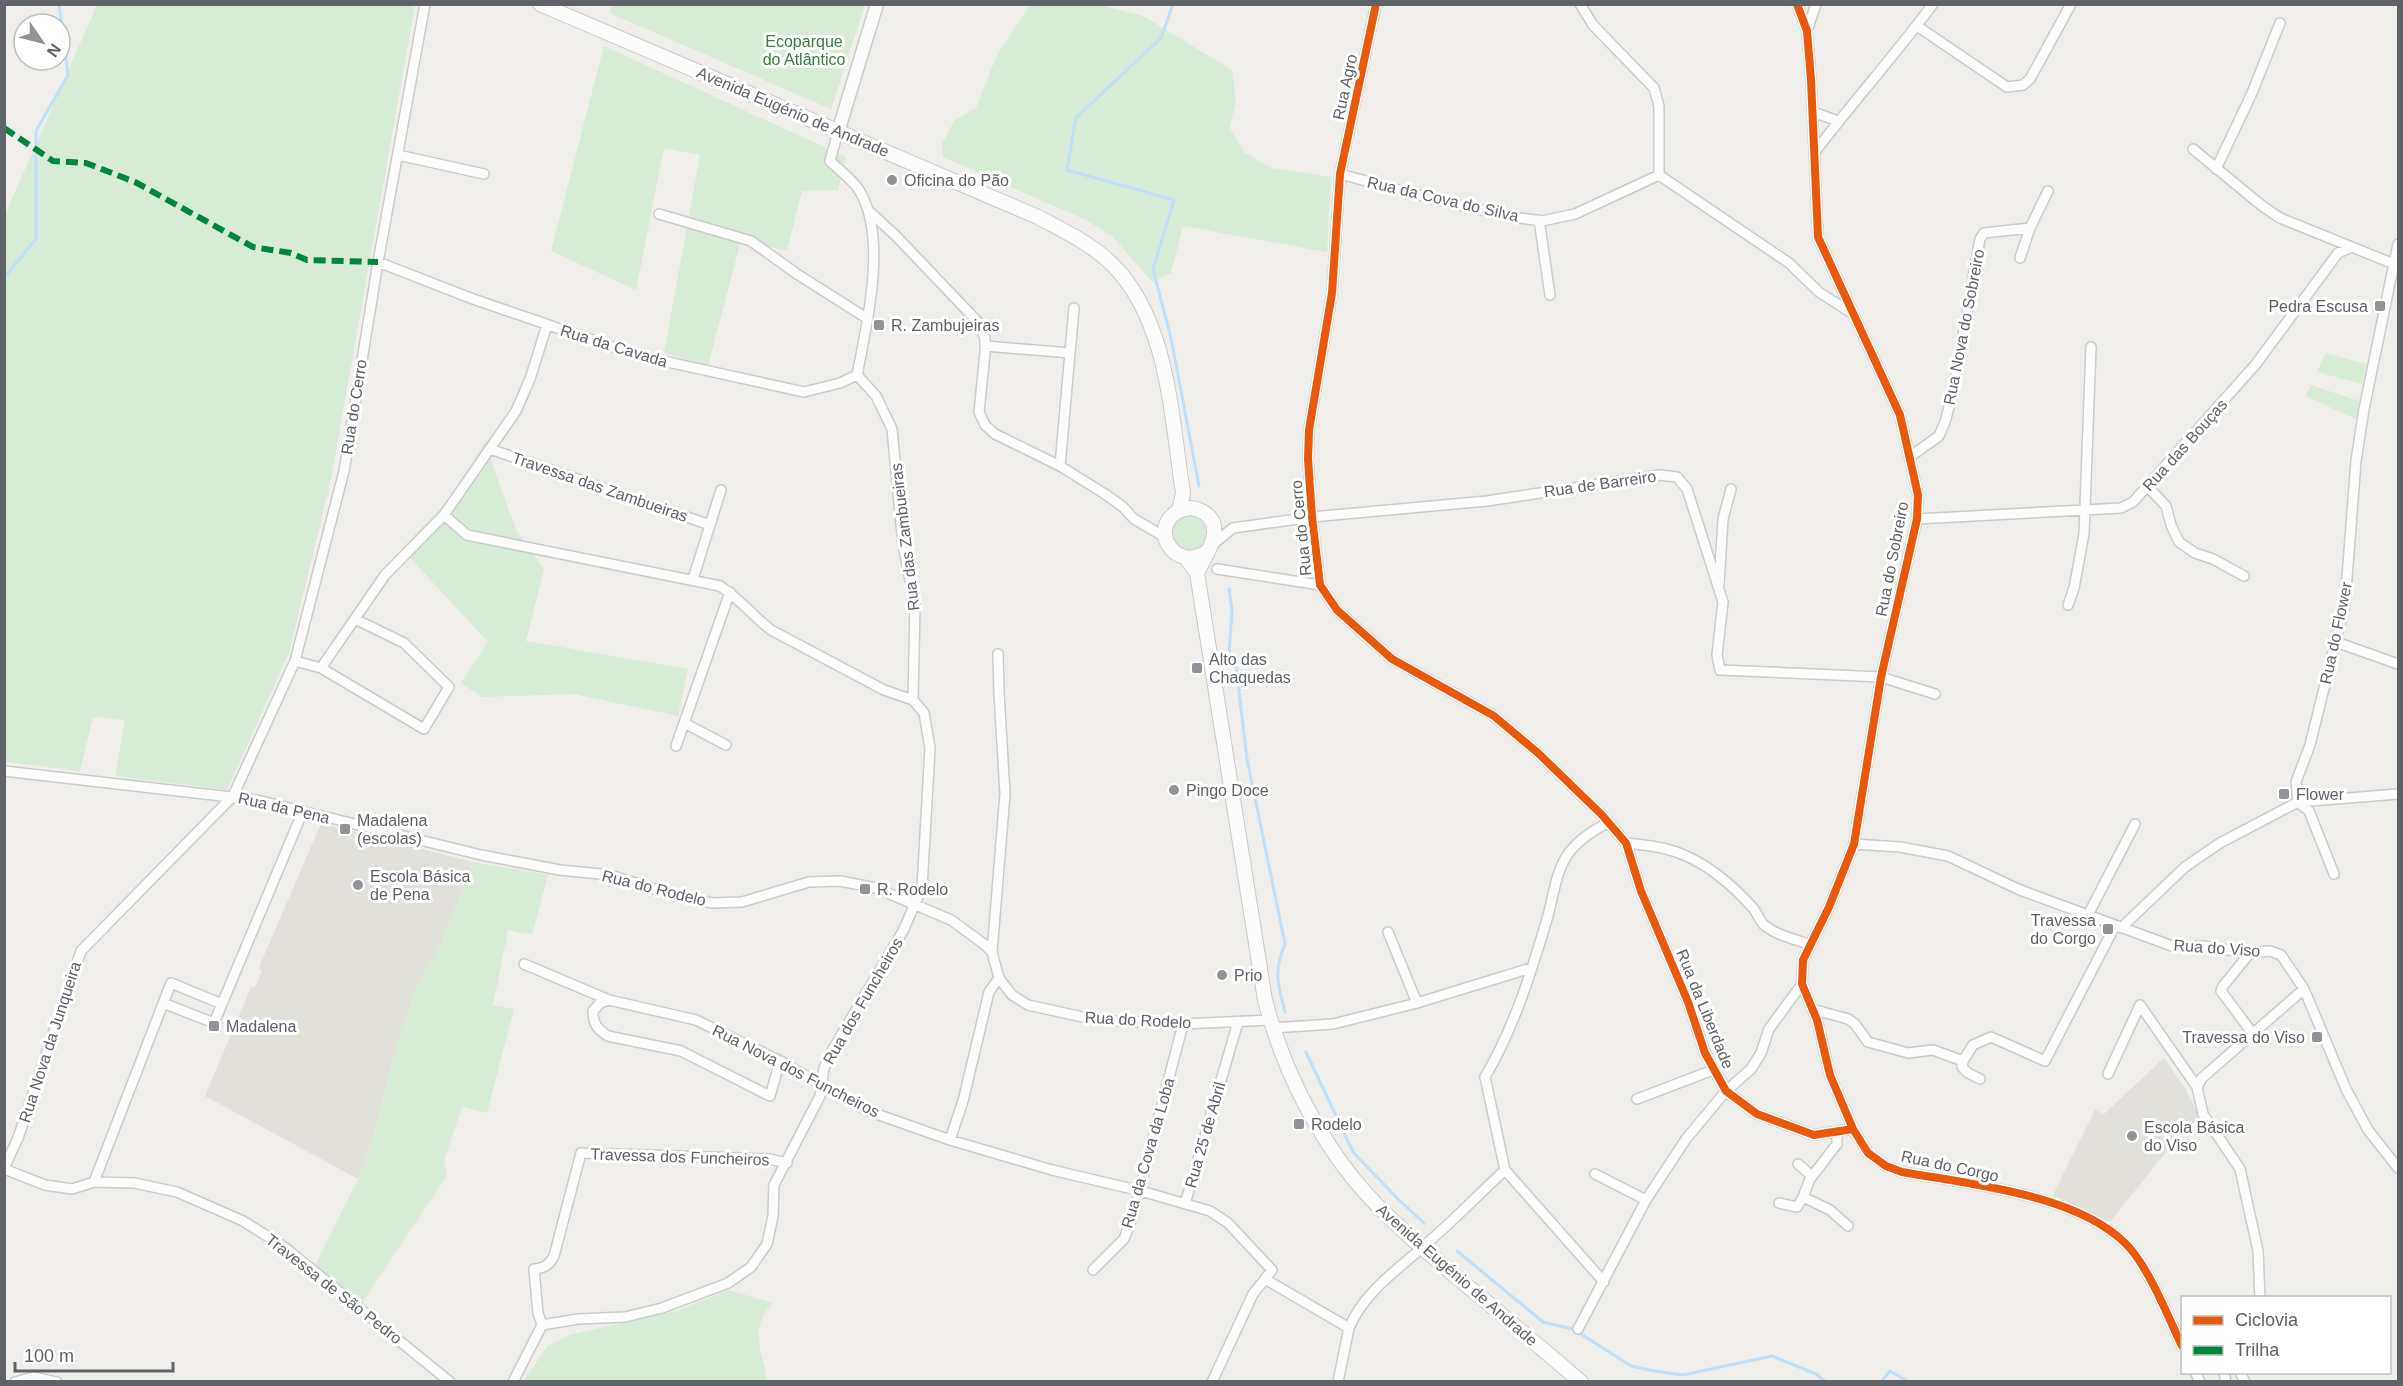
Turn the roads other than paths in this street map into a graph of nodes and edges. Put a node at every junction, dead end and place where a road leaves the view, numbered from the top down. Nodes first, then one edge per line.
1 (425, 4) edge
2 (540, 4) edge
3 (878, 4) edge
4 (1376, 4) edge
5 (1580, 4) edge
6 (1797, 4) edge
7 (1816, 4) edge
8 (1933, 4) edge
9 (2071, 4) edge
10 (2280, 23) dead end
11 (1917, 26) junction
12 (1807, 31) junction
13 (1813, 112) junction
14 (1838, 121) junction
15 (838, 132) junction
16 (2193, 149) dead end
17 (1814, 153) junction
18 (398, 155) junction
19 (2216, 169) junction
20 (484, 174) dead end
21 (1340, 174) junction
22 (1659, 175) junction
23 (2048, 191) dead end
24 (870, 212) junction
25 (658, 214) dead end
26 (1539, 220) junction
27 (2030, 228) junction
28 (2398, 243) edge
29 (2350, 248) junction
30 (2020, 258) dead end
31 (378, 262) junction
32 (2394, 264) junction
33 (1550, 295) dead end
34 (1074, 308) dead end
35 (1852, 314) junction
36 (868, 319) junction
37 (547, 325) junction
38 (985, 346) junction
39 (2091, 347) dead end
40 (1070, 353) junction
41 (857, 375) junction
42 (490, 449) junction
43 (1911, 456) junction
44 (1060, 466) junction
45 (2148, 487) junction
46 (1731, 489) dead end
47 (721, 490) dead end
48 (1183, 493) junction
49 (1195, 508) junction
50 (2085, 510) junction
51 (1179, 511) junction
52 (444, 515) junction
53 (1208, 516) junction
54 (1312, 517) junction
55 (1917, 519) junction
56 (1168, 522) junction
57 (710, 525) junction
58 (1146, 526) junction
59 (1233, 528) junction
60 (1166, 537) junction
61 (1210, 548) junction
62 (1186, 558) junction
63 (1217, 569) dead end
64 (1197, 573) junction
65 (2244, 576) dead end
66 (693, 579) junction
67 (1320, 585) junction
68 (1718, 588) junction
69 (730, 592) junction
70 (2068, 605) dead end
71 (355, 619) junction
72 (2336, 642) junction
73 (998, 654) dead end
74 (296, 661) junction
75 (2398, 664) edge
76 (321, 668) junction
77 (1881, 677) junction
78 (1935, 694) dead end
79 (914, 700) junction
80 (684, 723) junction
81 (726, 745) dead end
82 (676, 746) dead end
83 (4, 771) edge
84 (2398, 794) edge
85 (233, 796) junction
86 (2298, 802) junction
87 (303, 811) junction
88 (1608, 823) junction
89 (2135, 824) dead end
90 (1626, 843) junction
91 (1854, 844) junction
92 (560, 870) joint
93 (2334, 874) dead end
94 (915, 905) junction
95 (2088, 915) junction
96 (2118, 927) junction
97 (1388, 932) dead end
98 (1809, 944) junction
99 (993, 952) junction
100 (2250, 953) junction
101 (524, 964) dead end
102 (1531, 968) junction
103 (999, 978) junction
104 (1802, 984) junction
105 (2304, 989) junction
106 (609, 1000) junction
107 (163, 1003) junction
108 (222, 1004) junction
109 (1417, 1004) junction
110 (1812, 1009) junction
111 (1238, 1022) junction
112 (1183, 1024) junction
113 (1271, 1024) junction
114 (2253, 1034) junction
115 (780, 1061) junction
116 (1963, 1061) junction
117 (1713, 1070) junction
118 (2108, 1074) dead end
119 (1980, 1079) dead end
120 (822, 1085) junction
121 (2197, 1087) junction
122 (1726, 1091) junction
123 (1637, 1099) dead end
124 (1853, 1130) junction
125 (1837, 1132) junction
126 (950, 1140) junction
127 (787, 1163) junction
128 (1798, 1164) dead end
129 (4, 1168) edge
130 (2398, 1168) edge
131 (1505, 1170) junction
132 (1595, 1174) dead end
133 (1812, 1176) junction
134 (94, 1182) junction
135 (1141, 1191) junction
136 (1803, 1197) junction
137 (1646, 1200) junction
138 (1779, 1203) dead end
139 (1185, 1204) junction
140 (1848, 1226) dead end
141 (1422, 1248) junction
142 (1093, 1270) dead end
143 (1265, 1278) junction
144 (1604, 1282) junction
145 (2260, 1296) edge
146 (542, 1325) junction
147 (1349, 1328) junction
148 (1578, 1329) dead end
149 (2181, 1345) edge
150 (15, 1382) edge
151 (57, 1382) edge
152 (450, 1382) edge
153 (513, 1382) edge
154 (1212, 1382) edge
155 (1338, 1382) edge
156 (1581, 1382) edge

1 - 18 street, Rua do Cerro
2 - 15 main road, Avenida Eugénio de Andrade
3 - 15 street
4 - 21 street, Rua Agro
5 - 22 street
6 - 12 street
7 - 12 street
8 - 11 street
9 - 11 street
10 - 19 street
11 - 14 street
12 - 13 street, Rua do Sobreiro
13 - 14 street
13 - 17 street, Rua do Sobreiro
14 - 17 street
15 - 24 street
15 - 48 main road, Avenida Eugénio de Andrade
16 - 19 street
17 - 35 street, Rua do Sobreiro
18 - 20 street
18 - 31 street, Rua do Cerro
19 - 29 street
21 - 26 street, Rua da Cova do Silva
21 - 54 street, Rua do Cerro
22 - 26 street, Rua da Cova do Silva
22 - 35 street
23 - 27 street
24 - 36 street
24 - 38 street
25 - 36 street
26 - 33 street
27 - 30 street
27 - 43 street, Rua Nova do Sobreiro
28 - 32 street, Rua do Flower
29 - 32 street
29 - 45 street, Rua das Bouças
31 - 37 street, Rua da Cavada
31 - 74 street, Rua do Cerro
32 - 72 street, Rua do Flower
34 - 40 street
35 - 43 street, Rua do Sobreiro
36 - 41 street
37 - 41 street, Rua da Cavada
37 - 42 street
38 - 40 street
38 - 44 street
39 - 50 street
40 - 44 street
41 - 79 street, Rua das Zambueiras
42 - 52 street
42 - 57 street, Travessa das Zambueiras
43 - 55 street, Rua do Sobreiro
44 - 58 street
45 - 50 street, Rua das Bouças
45 - 65 street
46 - 68 street
47 - 57 street, Travessa das Zambueiras
48 - 49 main road, Avenida Eugénio de Andrade
48 - 51 main road, Avenida Eugénio de Andrade
49 - 51 main road
49 - 53 main road, Avenida Eugénio de Andrade
50 - 55 street, Rua das Bouças
50 - 70 street
51 - 56 main road
52 - 66 street
52 - 71 street
53 - 59 street
53 - 61 main road
54 - 59 street, Rua de Barreiro
54 - 67 street, Rua do Cerro
54 - 68 street, Rua de Barreiro
55 - 77 street, Rua do Sobreiro
56 - 58 street
56 - 60 main road
57 - 66 street, Travessa das Zambueiras
58 - 60 street
59 - 61 street
60 - 62 main road, Avenida Eugénio de Andrade
61 - 62 main road
61 - 64 main road
62 - 64 main road, Avenida Eugénio de Andrade
63 - 67 street
64 - 113 main road, Avenida Eugénio de Andrade
66 - 69 street
67 - 88 street, Rua do Cerro
68 - 77 street, Rua de Barreiro
69 - 79 street
69 - 80 street
71 - 76 street
71 - 76 street
72 - 75 street
72 - 86 street, Rua do Flower
73 - 99 street
74 - 76 street
74 - 85 street, Rua do Cerro
77 - 78 street
77 - 91 street, Rua do Sobreiro
79 - 94 street, Rua das Zambueiras
80 - 81 street
80 - 82 street
83 - 85 street, Rua da Pena
84 - 86 street
85 - 87 street, Rua da Pena
85 - 129 street, Rua Nova da Junqueira
86 - 93 street
86 - 96 street
87 - 92 street, Rua da Pena
87 - 108 street
88 - 90 street, Rua do Cerro
88 - 102 street
89 - 95 street
90 - 98 street
90 - 117 street, Rua da Liberdade
91 - 95 street, Rua do Viso
91 - 98 street, Rua do Corgo
92 - 94 street, Rua do Rodelo
94 - 99 street, Rua do Rodelo
94 - 120 street, Rua dos Funcheiros
95 - 96 street, Rua do Viso
96 - 100 street, Rua do Viso
96 - 116 street
97 - 109 street
98 - 104 street, Rua do Corgo
99 - 103 street
100 - 105 street, Rua do Viso
100 - 114 street
101 - 106 street, Rua Nova dos Funcheiros
102 - 109 street, Rua do Rodelo
102 - 131 street
103 - 112 street, Rua do Rodelo
103 - 126 street
104 - 110 street, Rua do Corgo
104 - 122 street
105 - 114 street
105 - 130 street, Rua do Viso
106 - 115 street, Rua Nova dos Funcheiros
106 - 115 street
107 - 108 street
107 - 108 street
107 - 134 street
109 - 113 street, Rua do Rodelo
110 - 116 street
110 - 124 street, Rua do Corgo
111 - 112 street, Rua do Rodelo
111 - 113 street, Rua do Rodelo
111 - 139 street, Rua 25 de Abril
112 - 135 street, Rua da Cova da Loba
113 - 141 main road, Avenida Eugénio de Andrade
114 - 121 street
115 - 120 street, Rua Nova dos Funcheiros
116 - 119 street
117 - 122 street, Rua da Liberdade
117 - 123 street
118 - 121 street
120 - 126 street, Rua Nova dos Funcheiros
120 - 127 street, Rua dos Funcheiros
121 - 145 street
122 - 125 street, Rua da Liberdade
122 - 137 street
124 - 125 street
124 - 149 street, Rua do Corgo
125 - 133 street
126 - 135 street, Rua Nova dos Funcheiros
127 - 146 street, Rua dos Funcheiros
127 - 146 street, Travessa dos Funcheiros
128 - 133 street
129 - 134 street, Travessa de São Pedro
131 - 141 street
131 - 144 street
132 - 137 street
133 - 136 street
134 - 152 street, Travessa de São Pedro
135 - 139 street, Rua 25 de Abril
135 - 142 street, Rua da Cova da Loba
136 - 138 street
136 - 140 street
137 - 144 street
139 - 143 street
141 - 147 street
141 - 156 main road, Avenida Eugénio de Andrade
143 - 147 street
143 - 154 street
144 - 148 street
146 - 153 street
147 - 155 street
150 - 151 street

